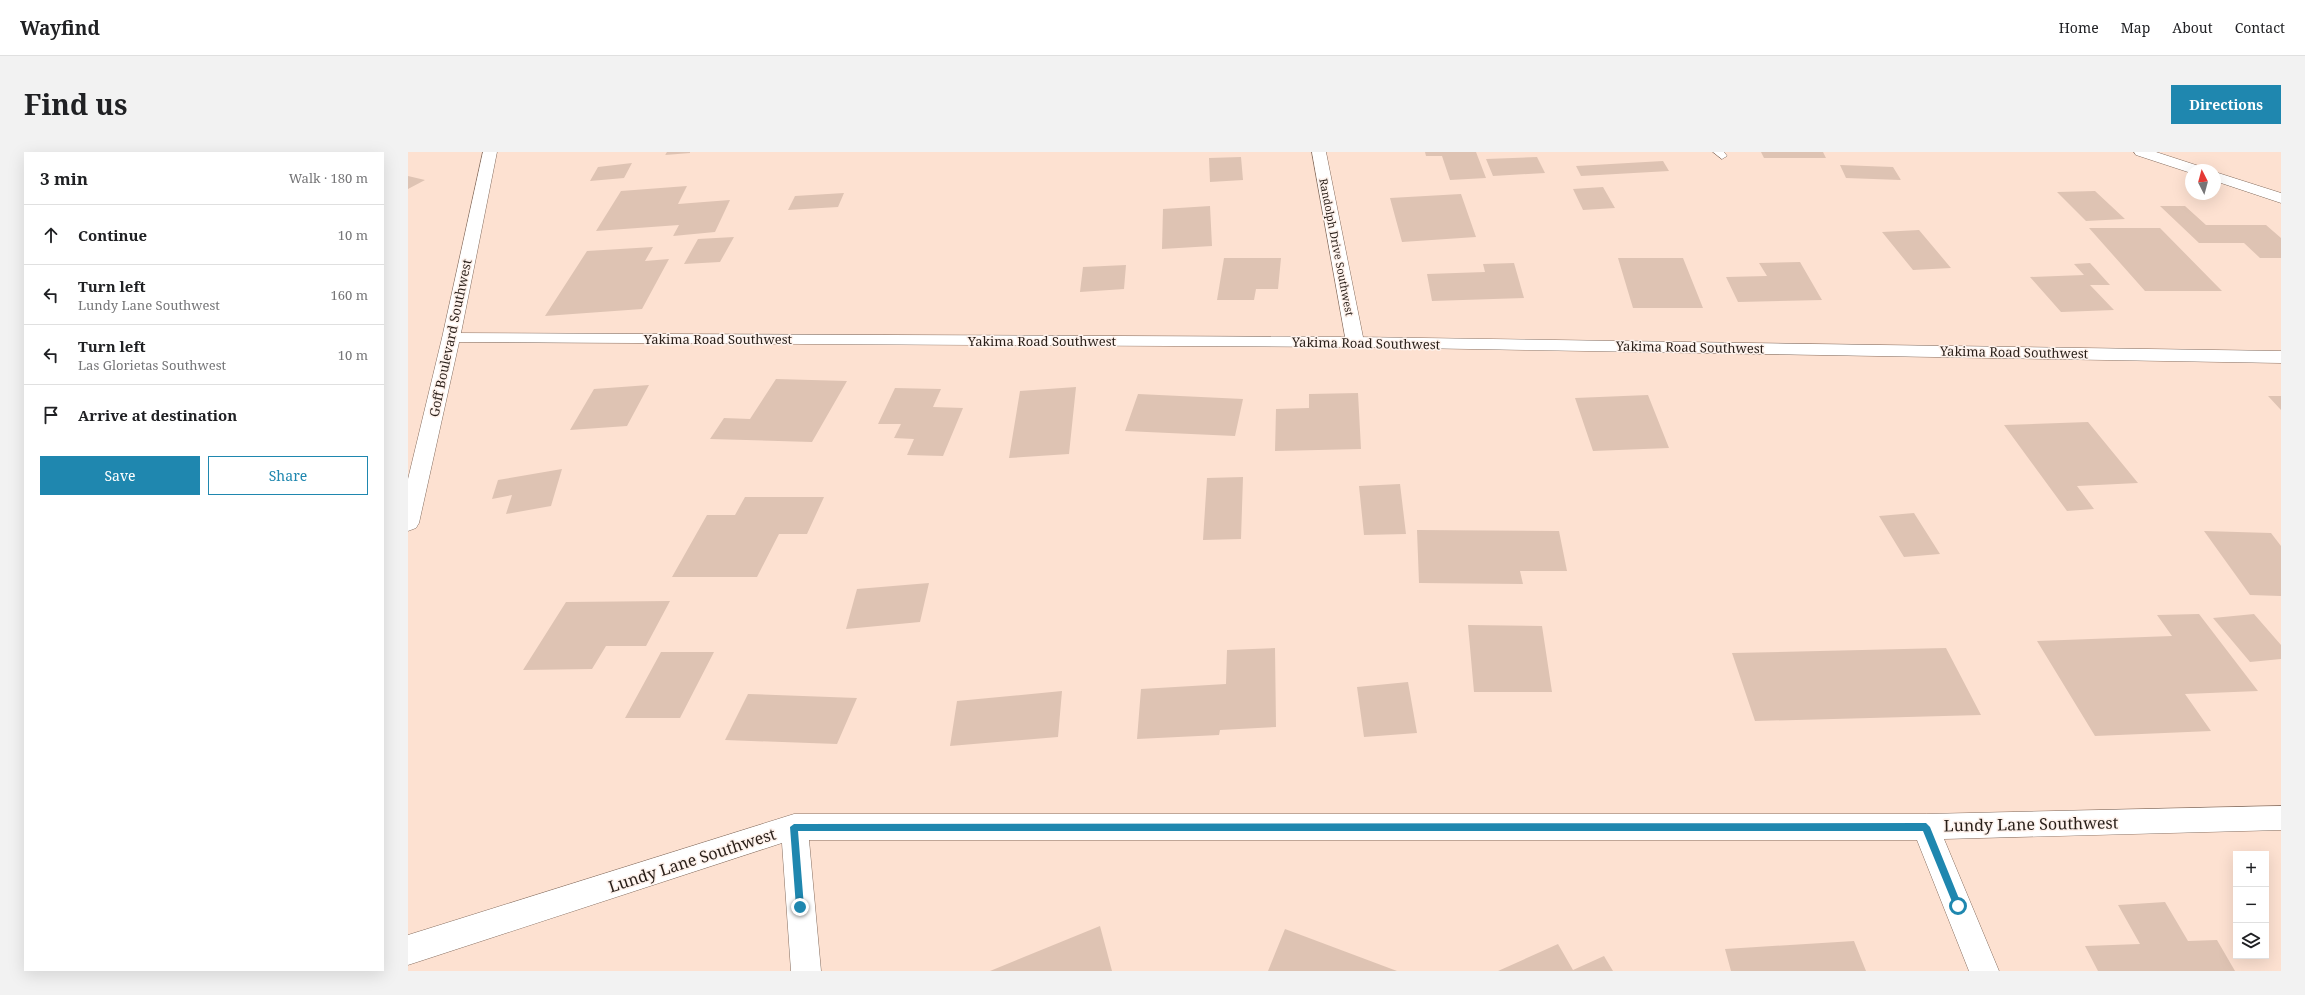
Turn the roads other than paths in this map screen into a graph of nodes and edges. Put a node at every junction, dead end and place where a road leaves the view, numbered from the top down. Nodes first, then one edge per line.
1 (490, 152) edge
2 (1319, 152) edge
3 (2142, 152) edge
4 (2185, 166) edge
5 (2221, 178) edge
6 (2281, 198) edge
7 (451, 338) junction
8 (1355, 342) junction
9 (2281, 357) edge
10 (408, 523) edge
11 (2281, 818) edge
12 (794, 827) junction
13 (1926, 827) junction
14 (408, 950) edge
15 (806, 971) edge
16 (1984, 971) edge

1 - 7 street, Goff Boulevard Southwest
2 - 8 street, Randolph Drive Southwest
3 - 4 street
5 - 6 street
7 - 8 street, Yakima Road Southwest
7 - 10 street, Goff Boulevard Southwest
8 - 9 street, Yakima Road Southwest
11 - 13 street, Lundy Lane Southwest
12 - 13 street, Lundy Lane Southwest
12 - 14 street, Lundy Lane Southwest
12 - 15 street
13 - 16 street

